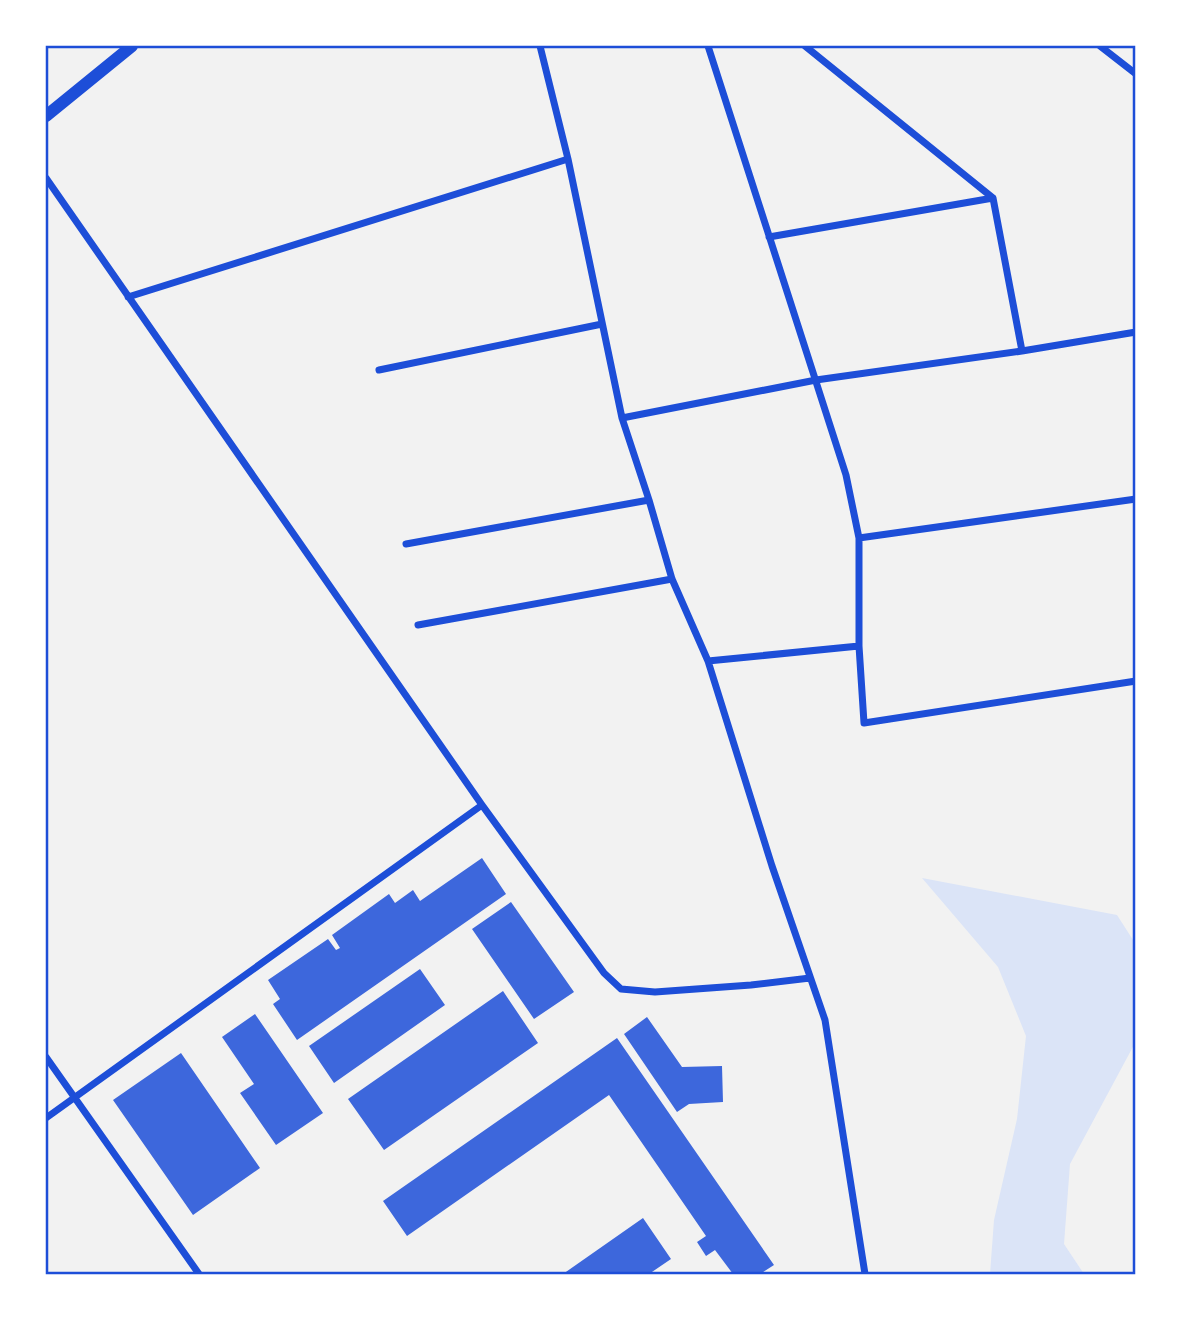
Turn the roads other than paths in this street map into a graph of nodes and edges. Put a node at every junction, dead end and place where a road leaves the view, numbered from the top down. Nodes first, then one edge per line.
1 (131, 46) edge
2 (540, 46) edge
3 (709, 46) edge
4 (805, 46) edge
5 (1100, 46) edge
6 (1136, 74) edge
7 (46, 116) edge
8 (568, 159) junction
9 (46, 178) edge
10 (993, 198) junction
11 (769, 237) junction
12 (128, 297) junction
13 (602, 324) junction
14 (1136, 332) edge
15 (1022, 351) junction
16 (379, 370) dead end
17 (816, 380) junction
18 (622, 418) junction
19 (1136, 499) edge
20 (649, 500) junction
21 (859, 538) junction
22 (406, 544) dead end
23 (672, 579) junction
24 (418, 625) dead end
25 (859, 646) junction
26 (708, 662) junction
27 (1136, 681) edge
28 (482, 805) junction
29 (810, 978) junction
30 (46, 1057) edge
31 (73, 1098) junction
32 (46, 1118) edge
33 (199, 1275) edge
34 (865, 1275) edge

1 - 7 street
2 - 8 street
3 - 11 street
4 - 10 street
5 - 6 street
8 - 12 street
8 - 13 street
9 - 12 street
10 - 11 street
10 - 15 street
11 - 17 street
12 - 28 street
13 - 16 street
13 - 18 street
14 - 15 street
15 - 17 street
17 - 18 street
17 - 21 street
18 - 20 street
19 - 21 street
20 - 22 street
20 - 23 street
21 - 25 street
23 - 24 street
23 - 26 street
25 - 26 street
25 - 27 street
26 - 29 street
28 - 29 street
28 - 31 street
29 - 34 street
30 - 31 street
31 - 32 street
31 - 33 street

